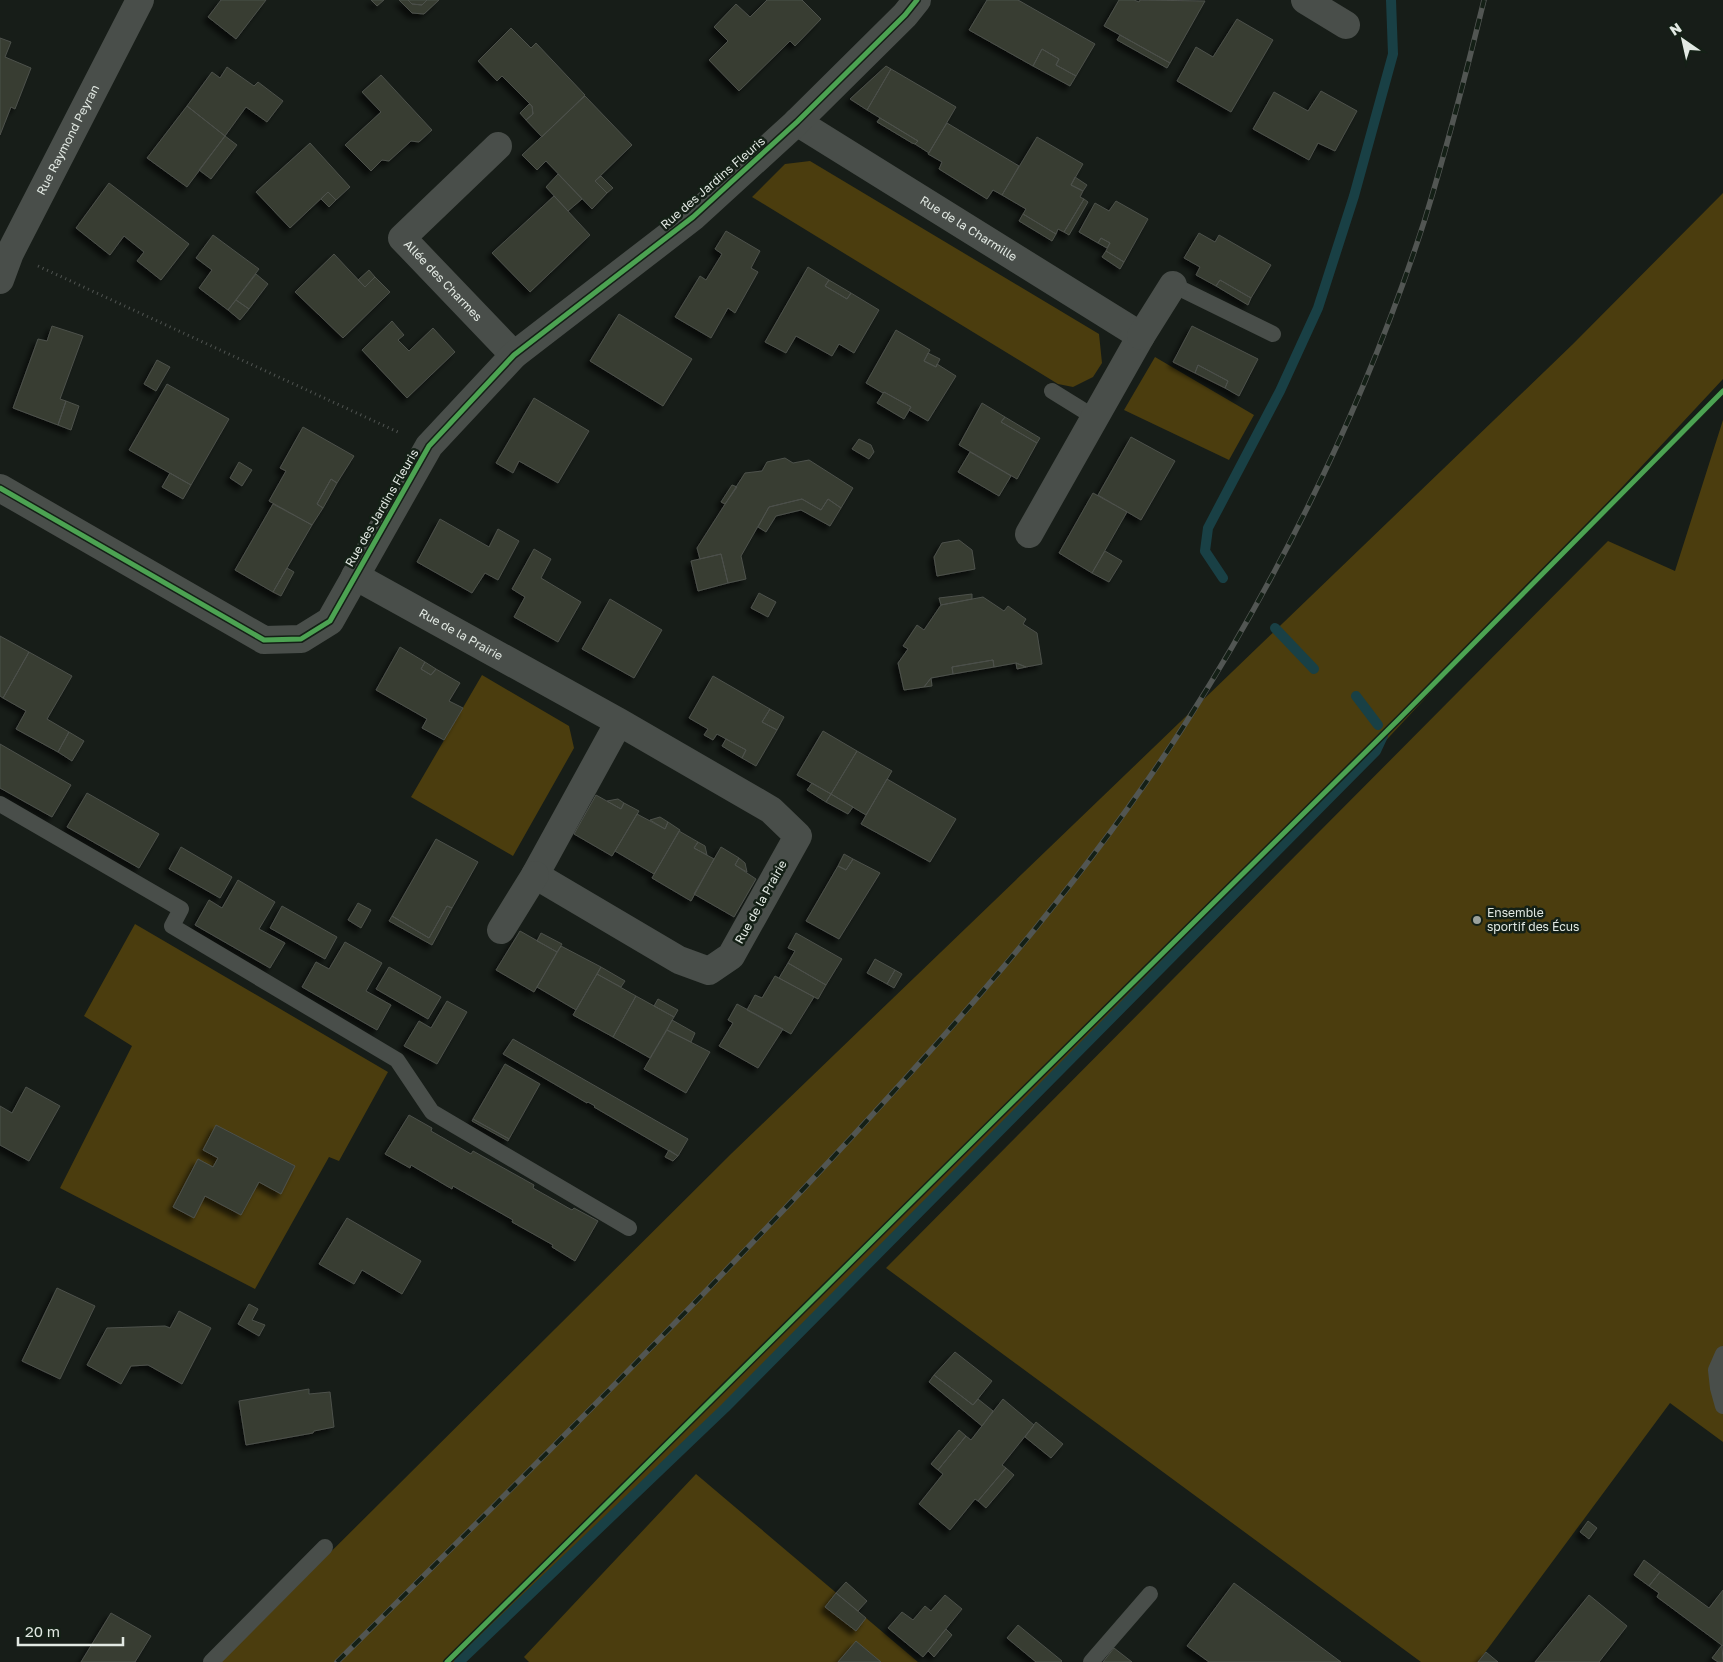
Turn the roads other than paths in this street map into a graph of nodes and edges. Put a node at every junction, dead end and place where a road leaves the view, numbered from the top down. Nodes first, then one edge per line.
1 (140, 0) edge
2 (917, 0) edge
3 (1305, 0) edge
4 (1346, 25) dead end
5 (797, 122) junction
6 (498, 146) dead end
7 (0, 280) edge
8 (1173, 286) joint
9 (1273, 334) dead end
10 (1141, 336) junction
11 (514, 355) junction
12 (1052, 391) dead end
13 (1094, 417) junction
14 (0, 488) edge
15 (1029, 534) dead end
16 (355, 576) junction
17 (619, 722) junction
18 (0, 804) edge
19 (535, 875) junction
20 (501, 930) dead end
21 (629, 1228) dead end
22 (1723, 1354) edge
23 (1723, 1406) edge
24 (325, 1547) dead end
25 (1150, 1594) dead end
26 (211, 1662) edge
27 (1091, 1662) edge

1 - 7 street, Rue Raymond Peyran
2 - 5 street, Rue des Jardins Fleuris
3 - 4 street
5 - 10 street, Rue de la Charmille
5 - 11 street, Rue des Jardins Fleuris
6 - 11 street, Allée des Charmes
8 - 9 lane
8 - 10 street
10 - 13 street
11 - 16 street, Rue des Jardins Fleuris
12 - 13 lane
13 - 15 street
14 - 16 street, Rue des Jardins Fleuris
16 - 17 street, Rue de la Prairie
17 - 19 street
17 - 19 street, Rue de la Prairie
18 - 21 lane
19 - 20 street
22 - 23 lane
24 - 26 lane
25 - 27 lane

